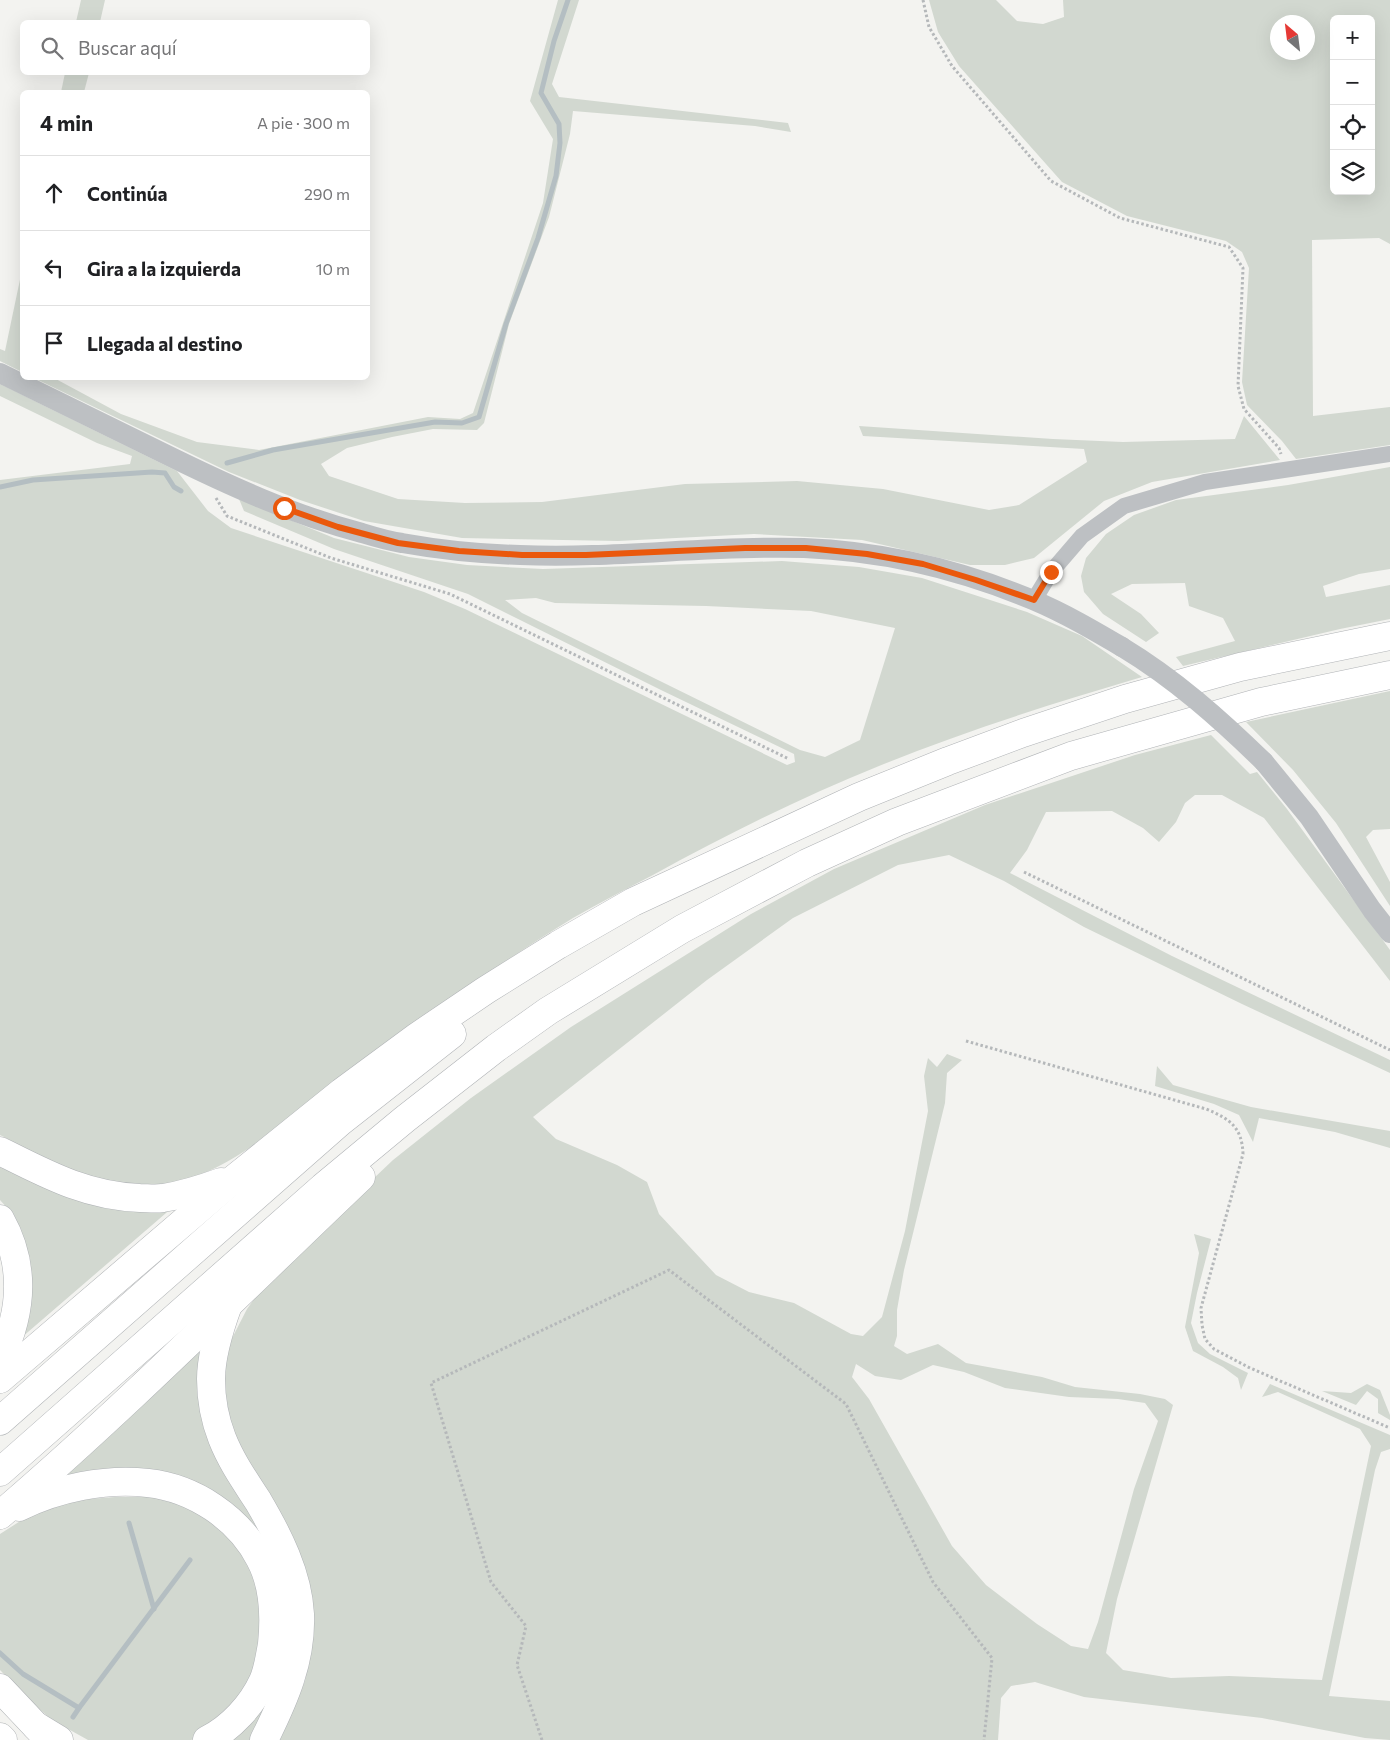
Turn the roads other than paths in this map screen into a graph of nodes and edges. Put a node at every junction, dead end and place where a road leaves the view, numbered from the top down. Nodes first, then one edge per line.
1 (0, 373) edge
2 (1390, 454) edge
3 (1034, 600) junction
4 (1390, 636) edge
5 (1390, 675) edge
6 (750, 849) junction
7 (1390, 933) edge
8 (496, 1048) junction
9 (0, 1150) edge
10 (235, 1178) junction
11 (0, 1219) edge
12 (230, 1301) junction
13 (0, 1359) edge
14 (0, 1379) edge
15 (0, 1421) edge
16 (0, 1472) edge
17 (0, 1516) edge
18 (0, 1688) edge
19 (48, 1735) edge
20 (0, 1737) edge
21 (3, 1740) edge
22 (207, 1740) edge
23 (264, 1740) edge

1 - 3 street
2 - 3 street
3 - 7 street, bridge
4 - 6 highway
5 - 8 highway
6 - 10 highway
6 - 15 highway
8 - 12 highway
8 - 16 highway
9 - 10 highway
10 - 14 highway
11 - 13 highway
12 - 17 highway
12 - 23 highway
17 - 22 highway
18 - 19 highway
20 - 21 highway

